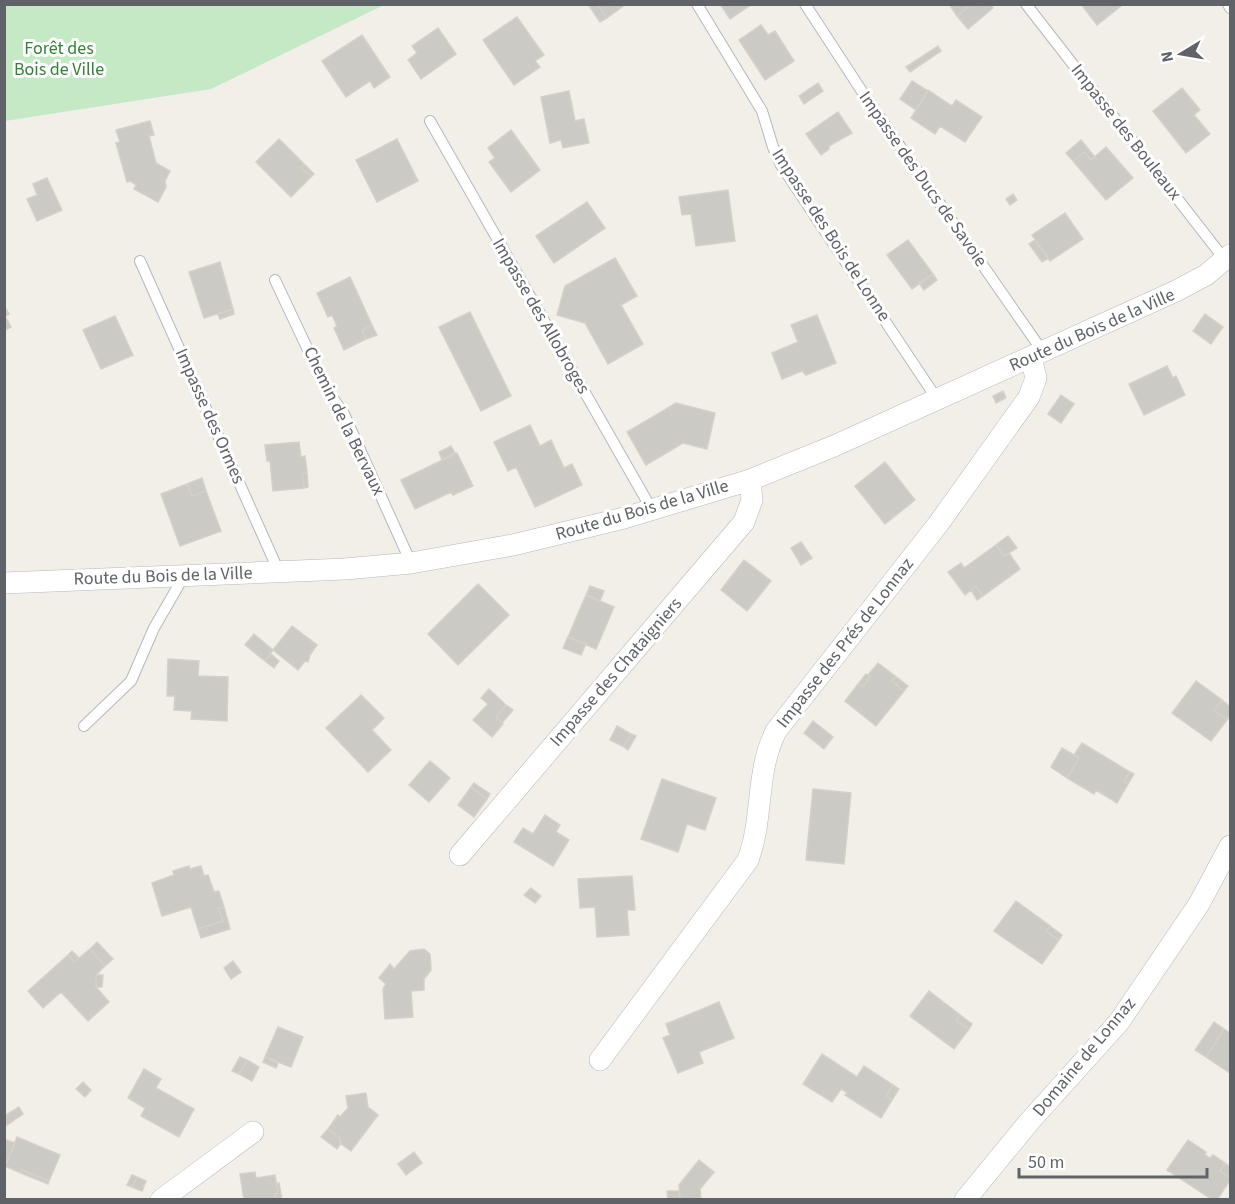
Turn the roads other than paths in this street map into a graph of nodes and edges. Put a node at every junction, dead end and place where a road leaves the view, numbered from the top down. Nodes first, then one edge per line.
1 (697, 4) edge
2 (805, 4) edge
3 (1026, 4) edge
4 (430, 121) dead end
5 (1228, 257) edge
6 (140, 261) dead end
7 (274, 280) dead end
8 (1037, 355) junction
9 (937, 399) junction
10 (750, 480) junction
11 (652, 510) junction
12 (411, 563) junction
13 (279, 572) junction
14 (184, 575) junction
15 (4, 583) edge
16 (84, 726) dead end
17 (1230, 846) edge
18 (460, 855) dead end
19 (600, 1059) dead end
20 (253, 1132) dead end
21 (161, 1200) edge
22 (965, 1200) edge

1 - 9 lane, Impasse des Bois de Lonne
2 - 8 lane, Impasse des Ducs de Savoie
3 - 5 lane, Impasse des Bouleaux
4 - 11 lane, Impasse des Allobroges
5 - 8 street, Route du Bois de la Ville
6 - 13 lane, Impasse des Ormes
7 - 12 lane, Chemin de la Bervaux
8 - 9 street, Route du Bois de la Ville
8 - 19 street, Impasse des Prés de Lonnaz
9 - 10 street, Route du Bois de la Ville
10 - 11 street, Route du Bois de la Ville
10 - 18 street, Impasse des Chataigniers
11 - 12 street, Route du Bois de la Ville
12 - 13 street, Route du Bois de la Ville
13 - 14 street, Route du Bois de la Ville
14 - 15 street, Route du Bois de la Ville
14 - 16 lane
17 - 22 street, Domaine de Lonnaz
20 - 21 street

